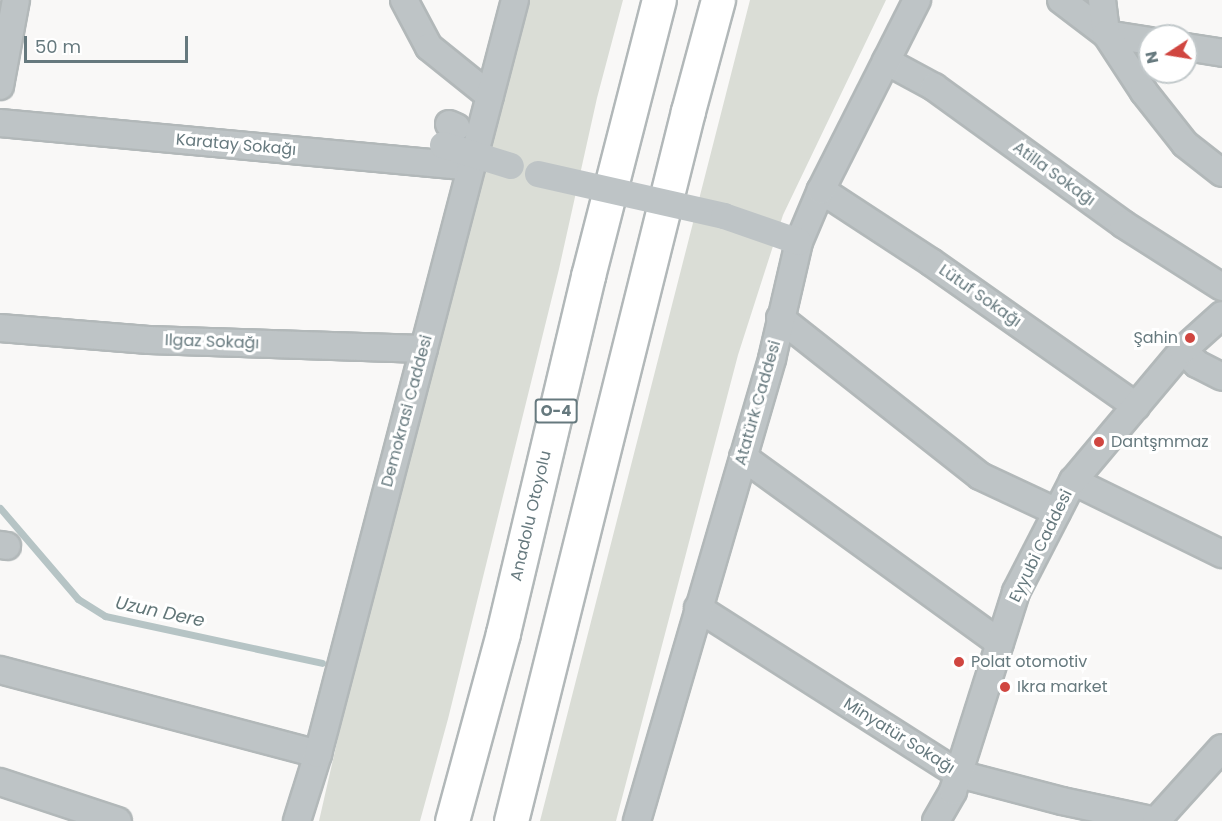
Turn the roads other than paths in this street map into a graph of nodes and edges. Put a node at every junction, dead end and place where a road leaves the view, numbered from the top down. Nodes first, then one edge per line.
1 (16, 0) edge
2 (404, 0) edge
3 (515, 0) edge
4 (659, 0) edge
5 (718, 0) edge
6 (917, 0) edge
7 (1061, 0) edge
8 (1102, 0) edge
9 (1106, 34) junction
10 (1138, 39) edge
11 (1198, 49) edge
12 (1222, 53) edge
13 (886, 61) junction
14 (0, 86) edge
15 (490, 96) junction
16 (0, 123) edge
17 (449, 132) dead end
18 (511, 165) dead end
19 (471, 167) junction
20 (1222, 173) edge
21 (538, 174) dead end
22 (821, 190) junction
23 (800, 242) junction
24 (1222, 287) edge
25 (1222, 315) edge
26 (780, 318) junction
27 (0, 327) edge
28 (423, 349) junction
29 (1183, 350) junction
30 (1222, 377) edge
31 (1136, 406) junction
32 (743, 456) junction
33 (1074, 481) junction
34 (1057, 512) junction
35 (1222, 554) edge
36 (698, 609) junction
37 (1000, 643) junction
38 (0, 669) edge
39 (1222, 748) edge
40 (318, 754) junction
41 (959, 774) junction
42 (0, 782) edge
43 (637, 818) edge
44 (118, 821) edge
45 (297, 821) edge
46 (452, 821) edge
47 (511, 821) edge
48 (936, 821) edge
49 (1156, 821) edge

1 - 14 street
2 - 15 street
3 - 15 street, Demokrasi Caddesi
4 - 46 highway, Anadolu Otoyolu / O-4
5 - 47 highway
6 - 13 street, Atatürk Caddesi
7 - 9 street
8 - 9 street
9 - 10 street
9 - 20 street
11 - 12 street
13 - 22 street, Atatürk Caddesi
13 - 24 street, Atilla Sokağı
15 - 19 street, Demokrasi Caddesi
16 - 19 street, Karatay Sokağı
17 - 18 street, bridge
19 - 28 street, Demokrasi Caddesi
21 - 23 street, bridge
22 - 23 street, Atatürk Caddesi
22 - 31 street, Lütuf Sokağı
23 - 26 street, Atatürk Caddesi
25 - 29 street, Eyyubi Caddesi
26 - 32 street, Atatürk Caddesi
26 - 34 street
27 - 28 street, Ilgaz Sokağı
28 - 40 street, Demokrasi Caddesi
29 - 30 street
29 - 31 street, Eyyubi Caddesi
31 - 33 street, Eyyubi Caddesi
32 - 36 street, Atatürk Caddesi
32 - 37 street
33 - 34 street, Eyyubi Caddesi
33 - 35 street
34 - 37 street, Eyyubi Caddesi
36 - 41 street, Minyatür Sokağı
36 - 43 street, Atatürk Caddesi
37 - 41 street, Eyyubi Caddesi
38 - 40 street
39 - 49 street
40 - 45 street, Demokrasi Caddesi
41 - 48 street, Eyyubi Caddesi
41 - 49 street, Minyatür Sokağı
42 - 44 street

